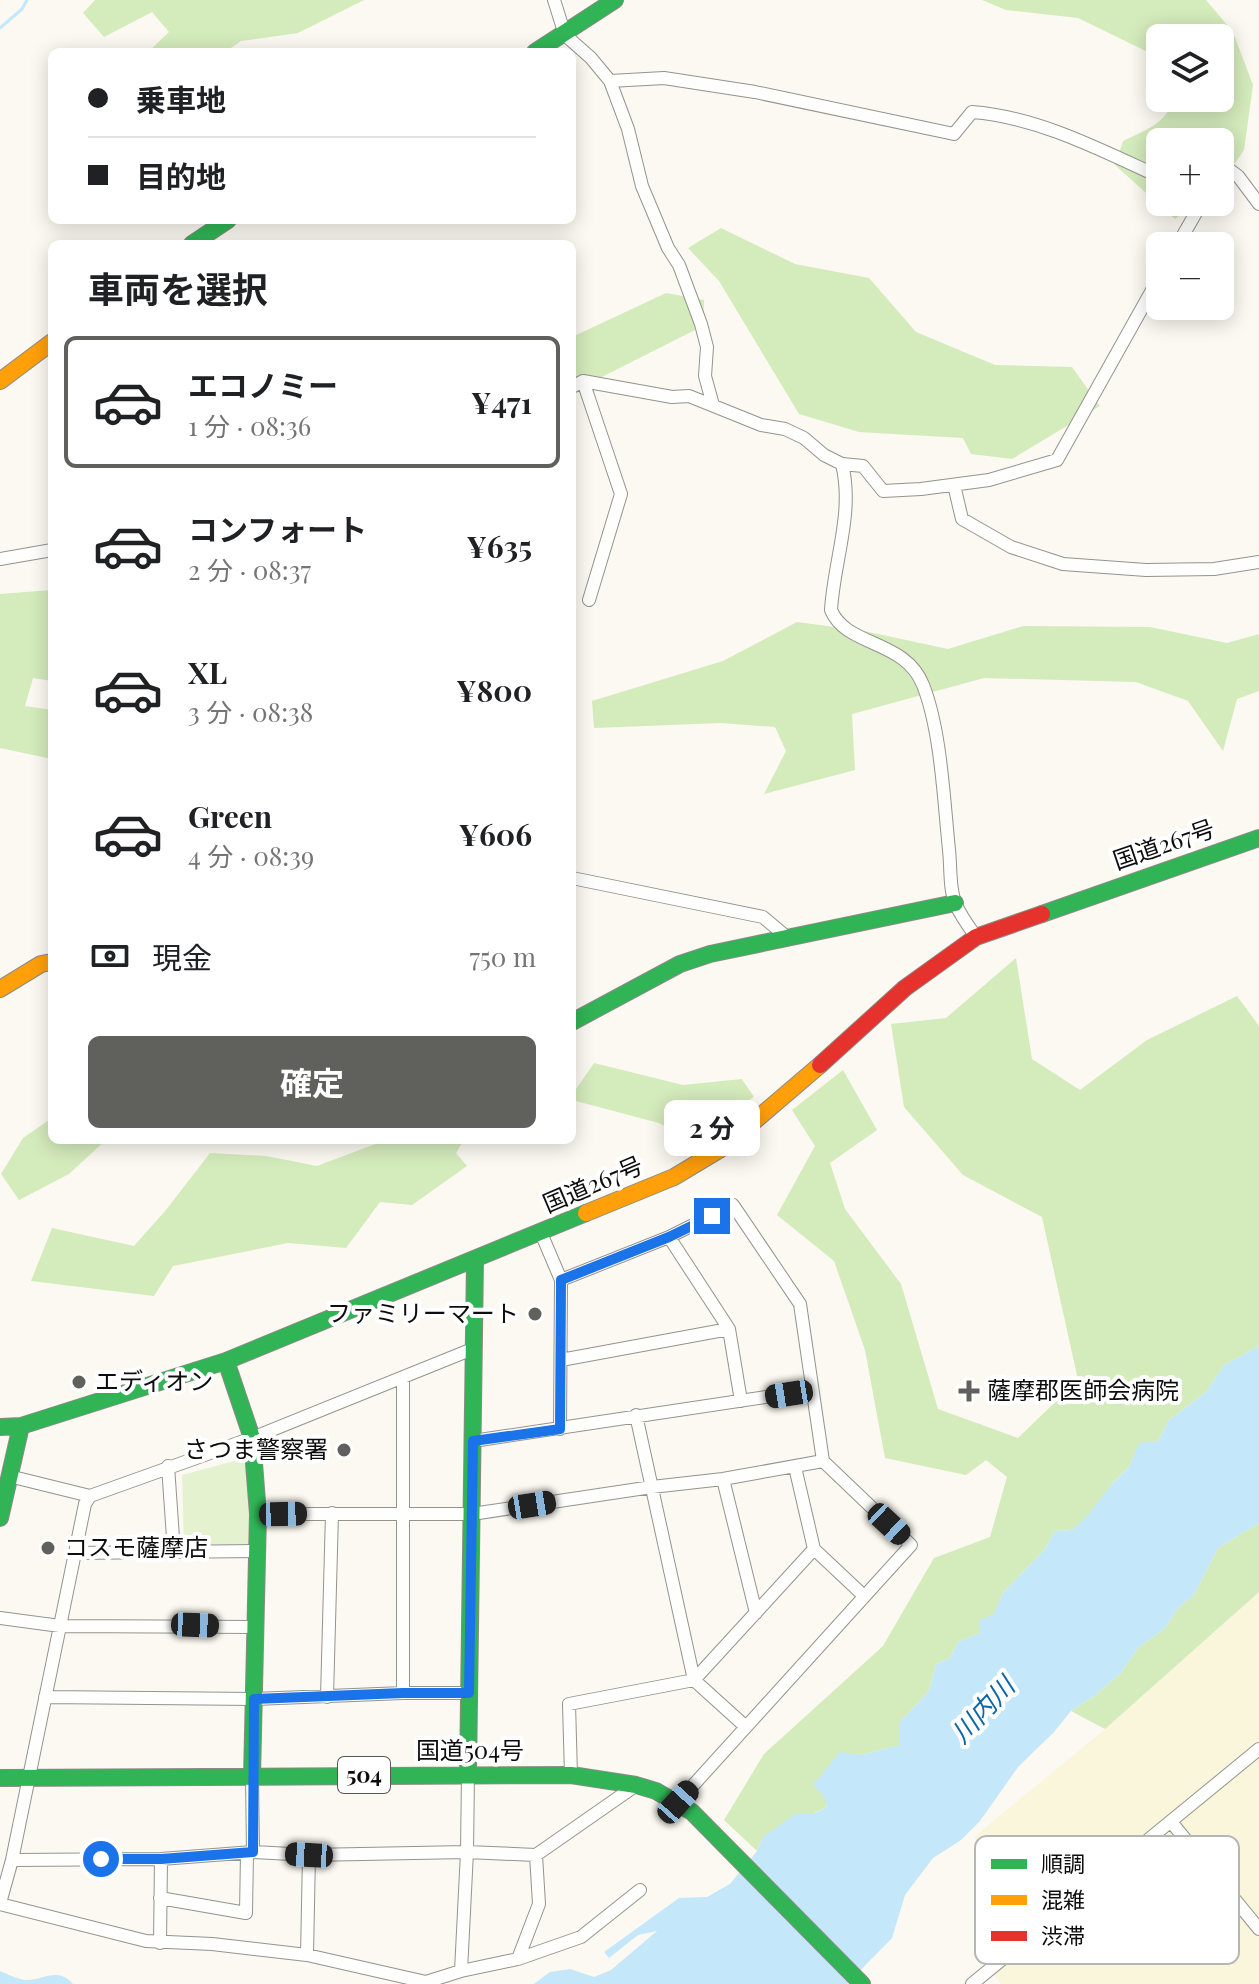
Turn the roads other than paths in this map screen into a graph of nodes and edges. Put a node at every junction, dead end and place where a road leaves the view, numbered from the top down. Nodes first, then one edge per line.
1 (554, 0) edge
2 (615, 0) edge
3 (565, 35) junction
4 (542, 48) edge
5 (610, 81) junction
6 (1146, 171) edge
7 (1234, 173) edge
8 (1259, 204) edge
9 (222, 224) edge
10 (198, 240) edge
11 (1146, 301) edge
12 (48, 345) edge
13 (0, 381) edge
14 (578, 384) edge
15 (713, 405) junction
16 (842, 464) junction
17 (954, 485) junction
18 (48, 551) edge
19 (0, 559) edge
20 (1259, 562) edge
21 (589, 600) dead end
22 (1259, 838) edge
23 (576, 879) edge
24 (955, 903) junction
25 (976, 937) junction
26 (788, 938) junction
27 (48, 963) edge
28 (0, 989) edge
29 (576, 1020) edge
30 (541, 1233) junction
31 (669, 1237) junction
32 (475, 1260) junction
33 (561, 1280) junction
34 (729, 1329) junction
35 (475, 1348) junction
36 (561, 1360) junction
37 (226, 1361) junction
38 (403, 1377) junction
39 (812, 1390) junction
40 (741, 1401) junction
41 (636, 1415) junction
42 (21, 1426) junction
43 (0, 1427) edge
44 (560, 1429) junction
45 (252, 1438) junction
46 (473, 1441) junction
47 (823, 1461) junction
48 (168, 1466) junction
49 (795, 1467) junction
50 (9, 1476) junction
51 (723, 1479) junction
52 (652, 1487) junction
53 (90, 1496) junction
54 (332, 1513) junction
55 (258, 1514) junction
56 (472, 1514) junction
57 (403, 1515) junction
58 (0, 1518) edge
59 (814, 1549) junction
60 (258, 1551) junction
61 (174, 1552) junction
62 (76, 1553) junction
63 (864, 1596) junction
64 (756, 1613) junction
65 (0, 1618) edge
66 (60, 1626) junction
67 (256, 1627) junction
68 (694, 1680) junction
69 (403, 1693) junction
70 (469, 1693) junction
71 (45, 1697) junction
72 (327, 1697) junction
73 (254, 1699) junction
74 (746, 1727) junction
75 (1259, 1749) edge
76 (468, 1774) junction
77 (571, 1775) junction
78 (29, 1777) junction
79 (252, 1777) junction
80 (0, 1778) edge
81 (636, 1785) junction
82 (678, 1802) junction
83 (1172, 1823) junction
84 (1156, 1836) edge
85 (1183, 1836) edge
86 (467, 1852) junction
87 (250, 1853) junction
88 (309, 1855) junction
89 (536, 1855) junction
90 (161, 1859) junction
91 (12, 1860) junction
92 (640, 1890) dead end
93 (160, 1898) junction
94 (0, 1903) edge
95 (1239, 1905) edge
96 (1259, 1929) edge
97 (160, 1943) junction
98 (307, 1955) junction
99 (518, 1959) junction
100 (997, 1964) edge
101 (461, 1971) junction
102 (862, 1984) edge
103 (972, 1984) edge

1 - 3 street
2 - 3 main road
3 - 4 main road
3 - 5 street
5 - 6 street
5 - 15 street
7 - 8 street
9 - 10 main road
11 - 17 street
12 - 13 main road
14 - 15 street
14 - 21 street
15 - 16 street
16 - 17 street
16 - 24 street
17 - 20 street
18 - 19 street
22 - 25 main road, 国道267号
23 - 26 street
24 - 25 street
24 - 26 main road
25 - 30 main road, 国道267号
26 - 29 main road
27 - 28 main road
30 - 32 main road, 国道267号
30 - 33 street
31 - 33 street
31 - 34 street
31 - 39 street
32 - 35 main road
32 - 37 main road, 国道267号
33 - 36 street
34 - 36 street
34 - 40 street
35 - 38 street
35 - 46 main road
36 - 44 street
37 - 42 main road, 国道267号
37 - 45 main road
38 - 45 street
38 - 57 street
39 - 40 street
39 - 47 street
40 - 41 street
41 - 44 street
41 - 52 street
42 - 43 main road, 国道267号
42 - 50 main road
44 - 46 street
45 - 48 street
45 - 55 main road
46 - 56 main road
47 - 49 street
47 - 63 street
48 - 53 street
48 - 61 street
49 - 51 street
49 - 59 street
50 - 53 street
50 - 58 main road
51 - 52 street
51 - 64 street
52 - 56 street
52 - 68 street
53 - 62 street
54 - 55 street
54 - 57 street
54 - 72 street
55 - 60 main road
56 - 57 street
56 - 70 main road
57 - 69 street
59 - 63 street
59 - 64 street
60 - 61 street
60 - 67 main road
61 - 62 street
62 - 66 street
63 - 74 street
64 - 68 street
65 - 66 street
66 - 67 street
66 - 71 street
67 - 73 main road
68 - 74 street
68 - 77 street
69 - 70 street
69 - 72 street
70 - 76 main road
71 - 73 street
71 - 78 street
72 - 73 street
73 - 79 main road
74 - 82 street
75 - 83 street
76 - 77 main road, 国道504号 / 504
76 - 79 main road, 国道504号 / 504
76 - 86 street
77 - 81 main road, 国道504号 / 504
78 - 79 main road, 国道504号 / 504
78 - 80 main road, 国道504号 / 504
78 - 91 street
79 - 87 street
81 - 82 main road, 国道504号 / 504
81 - 89 street
82 - 102 main road, 国道504号 / 504
83 - 84 street
83 - 85 street
86 - 88 street
86 - 89 street
86 - 101 street
87 - 88 street
87 - 90 street
87 - 93 street
88 - 98 street
89 - 99 street
90 - 91 street
90 - 93 street
91 - 94 street
92 - 99 street
93 - 97 street
94 - 97 street
95 - 96 street
97 - 98 street
98 - 101 street
99 - 101 street
100 - 103 street

